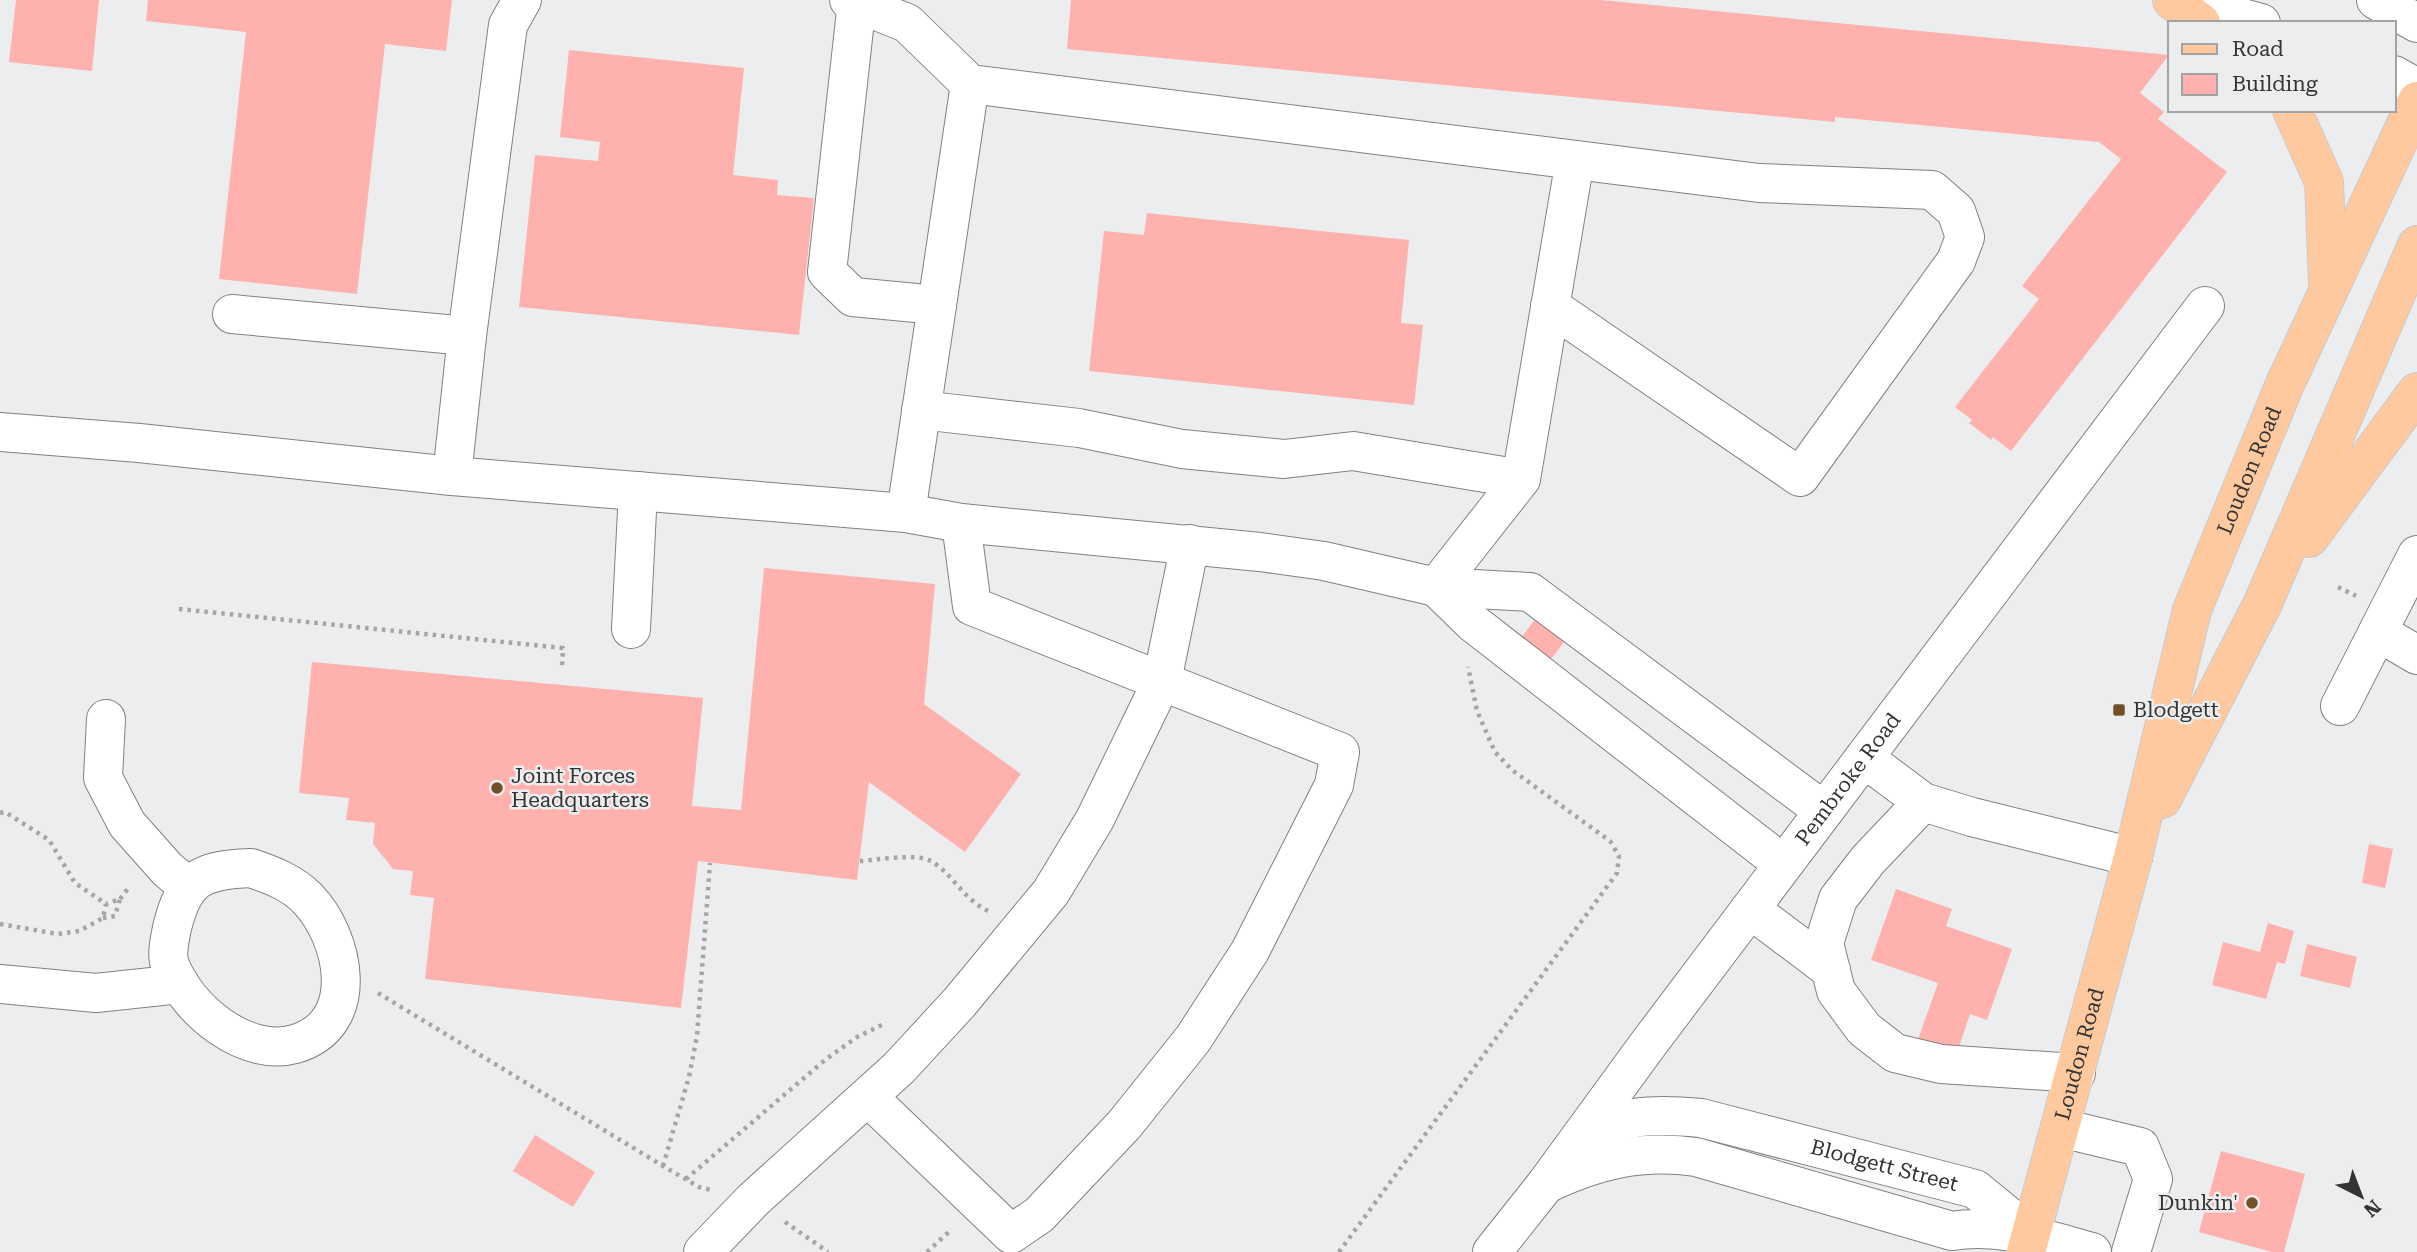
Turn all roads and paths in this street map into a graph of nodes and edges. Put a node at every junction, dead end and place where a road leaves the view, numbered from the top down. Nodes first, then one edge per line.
1 (522, 0) edge
2 (2174, 0) edge
3 (2376, 0) edge
4 (853, 1) edge
5 (2200, 21) edge
6 (2253, 21) edge
7 (2417, 23) edge
8 (2396, 76) edge
9 (970, 85) junction
10 (2417, 88) edge
11 (2417, 101) edge
12 (2293, 112) edge
13 (1575, 160) junction
14 (2417, 245) edge
15 (2328, 289) junction
16 (937, 305) junction
17 (1550, 306) junction
18 (2205, 306) dead end
19 (232, 314) dead end
20 (467, 336) junction
21 (2417, 391) edge
22 (921, 410) junction
23 (0, 432) edge
24 (452, 476) junction
25 (1521, 479) junction
26 (639, 491) junction
27 (906, 513) junction
28 (961, 523) junction
29 (1190, 544) junction
30 (2417, 555) edge
31 (1436, 587) junction
32 (2263, 603) junction
33 (178, 609) dead end
34 (1473, 623) junction
35 (631, 629) dead end
36 (2378, 632) junction
37 (2417, 655) edge
38 (562, 668) dead end
39 (1162, 681) junction
40 (2340, 706) dead end
41 (106, 719) dead end
42 (1864, 758) junction
43 (1923, 802) junction
44 (1824, 811) junction
45 (0, 813) edge
46 (2133, 857) junction
47 (860, 861) dead end
48 (710, 863) dead end
49 (1783, 864) junction
50 (188, 887) junction
51 (106, 904) junction
52 (1750, 909) junction
53 (991, 913) dead end
54 (103, 918) junction
55 (0, 924) edge
56 (1831, 970) junction
57 (0, 984) edge
58 (180, 984) junction
59 (377, 992) dead end
60 (897, 1018) dead end
61 (2076, 1073) junction
62 (869, 1098) junction
63 (1720, 1122) junction
64 (2061, 1128) junction
65 (1712, 1162) junction
66 (663, 1166) junction
67 (686, 1179) junction
68 (1546, 1184) junction
69 (753, 1200) junction
70 (2028, 1243) edge
71 (934, 1245) dead end
72 (704, 1252) edge
73 (828, 1252) edge
74 (927, 1252) edge
75 (1339, 1252) edge
76 (1492, 1252) edge
77 (2092, 1252) edge
78 (2131, 1252) edge

1 - 20 street
2 - 5 main road
2 - 6 street
3 - 7 street
4 - 9 street
4 - 16 street
8 - 10 street
9 - 13 street
9 - 16 street
11 - 15 main road, Loudon Road
12 - 15 main road
13 - 17 street
13 - 17 street
14 - 32 main road, Loudon Road
15 - 46 main road, Loudon Road
16 - 22 street
17 - 25 street
18 - 42 street, Pembroke Road
19 - 20 street
20 - 24 street
21 - 32 main road
22 - 25 street
22 - 27 street
23 - 24 street
24 - 26 street
25 - 31 street
26 - 27 street
26 - 35 street
27 - 28 street
28 - 29 street
28 - 39 street
29 - 31 street
29 - 39 street
30 - 36 street
31 - 34 street
31 - 44 street
32 - 46 main road, Loudon Road
33 - 38 path
34 - 49 street
34 - 75 path
36 - 37 street
36 - 40 street
39 - 62 street
39 - 62 street
41 - 50 street
42 - 43 street
42 - 44 street, Pembroke Road
43 - 46 street
43 - 56 street
44 - 49 street, Pembroke Road
45 - 51 path
46 - 61 main road, Loudon Road
47 - 53 path
48 - 66 path
49 - 52 street, Pembroke Road
50 - 58 street
50 - 58 street
51 - 54 path
51 - 54 path
52 - 56 street
52 - 68 street, Pembroke Road
54 - 55 path
56 - 61 street
57 - 58 street
59 - 66 path
60 - 67 path
61 - 64 main road, Loudon Road
62 - 69 street
63 - 65 street
63 - 68 street, Blodgett Street
63 - 70 street, Blodgett Street
64 - 70 main road, Loudon Road
64 - 78 street
65 - 68 street, Blodgett Street
65 - 70 street, Blodgett Street
66 - 67 path
67 - 69 path
68 - 76 street, Pembroke Road
69 - 72 street
69 - 73 path
70 - 77 street
71 - 74 path

